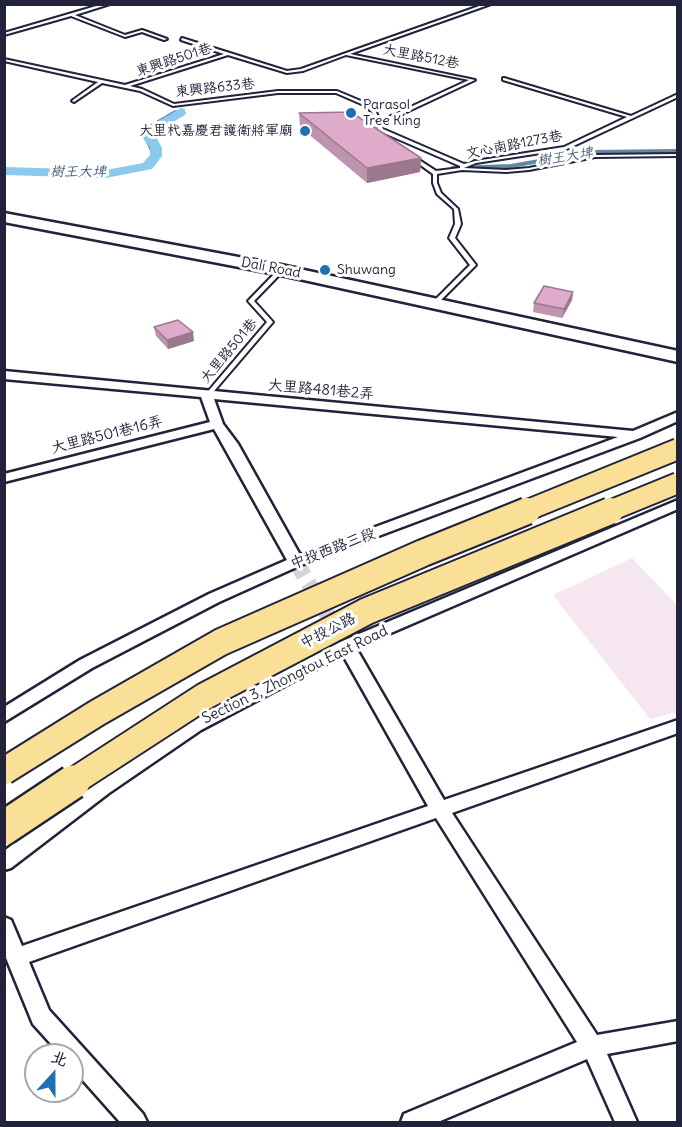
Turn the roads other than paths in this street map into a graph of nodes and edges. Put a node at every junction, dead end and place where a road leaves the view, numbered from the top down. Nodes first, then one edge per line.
1 (109, 4) edge
2 (490, 4) edge
3 (72, 15) junction
4 (4, 34) edge
5 (165, 39) dead end
6 (182, 39) dead end
7 (229, 54) junction
8 (346, 54) junction
9 (4, 60) edge
10 (504, 79) dead end
11 (101, 82) junction
12 (126, 87) junction
13 (678, 95) edge
14 (74, 101) dead end
15 (631, 117) junction
16 (380, 126) junction
17 (374, 129) edge
18 (405, 154) edge
19 (678, 155) edge
20 (464, 166) junction
21 (452, 171) junction
22 (435, 173) junction
23 (4, 217) edge
24 (281, 270) junction
25 (435, 303) junction
26 (678, 357) edge
27 (4, 375) edge
28 (207, 396) junction
29 (678, 416) edge
30 (217, 424) junction
31 (635, 435) junction
32 (678, 449) edge
33 (4, 478) edge
34 (678, 483) edge
35 (678, 504) edge
36 (296, 562) junction
37 (346, 646) junction
38 (4, 716) edge
39 (678, 726) edge
40 (4, 771) edge
41 (439, 808) junction
42 (4, 828) edge
43 (4, 862) edge
44 (4, 926) edge
45 (16, 957) junction
46 (678, 1031) edge
47 (592, 1046) junction
48 (135, 1122) edge
49 (412, 1122) edge
50 (626, 1122) edge

1 - 3 lane
2 - 8 lane
3 - 4 lane
3 - 5 lane
6 - 7 lane, 東興路501巷
7 - 8 lane, 東興路501巷
7 - 12 lane, 東興路501巷
8 - 16 lane, 大里路512巷
9 - 11 lane, 東興路633巷
10 - 15 lane
11 - 12 lane, 東興路633巷
11 - 14 lane
12 - 16 lane, 東興路633巷
13 - 15 lane, 文心南路1273巷
15 - 20 lane, 文心南路1273巷
16 - 17 lane, 大里路512巷
16 - 20 lane, 大里路512巷
18 - 22 lane
19 - 21 lane
20 - 21 lane, 文心南路1273巷
21 - 22 lane
22 - 25 lane
23 - 24 street, Dali Road
24 - 25 street, Dali Road
24 - 28 lane, 大里路501巷
25 - 26 street, Dali Road
27 - 28 street, 大里路481巷2弄
28 - 30 street
28 - 31 street, 大里路481巷2弄
29 - 31 street, 中投西路三段
30 - 33 street, 大里路501巷16弄
30 - 36 street
31 - 36 street, 中投西路三段
32 - 40 main road, bridge
34 - 42 main road, 中投公路, bridge
35 - 37 street, Section 3, Zhongtou East Road
36 - 38 street, 中投西路三段
37 - 41 street
37 - 43 street, Section 3, Zhongtou East Road
39 - 41 street
41 - 45 street
41 - 47 street
44 - 45 street
45 - 48 street
46 - 47 street
47 - 49 street
47 - 50 street

